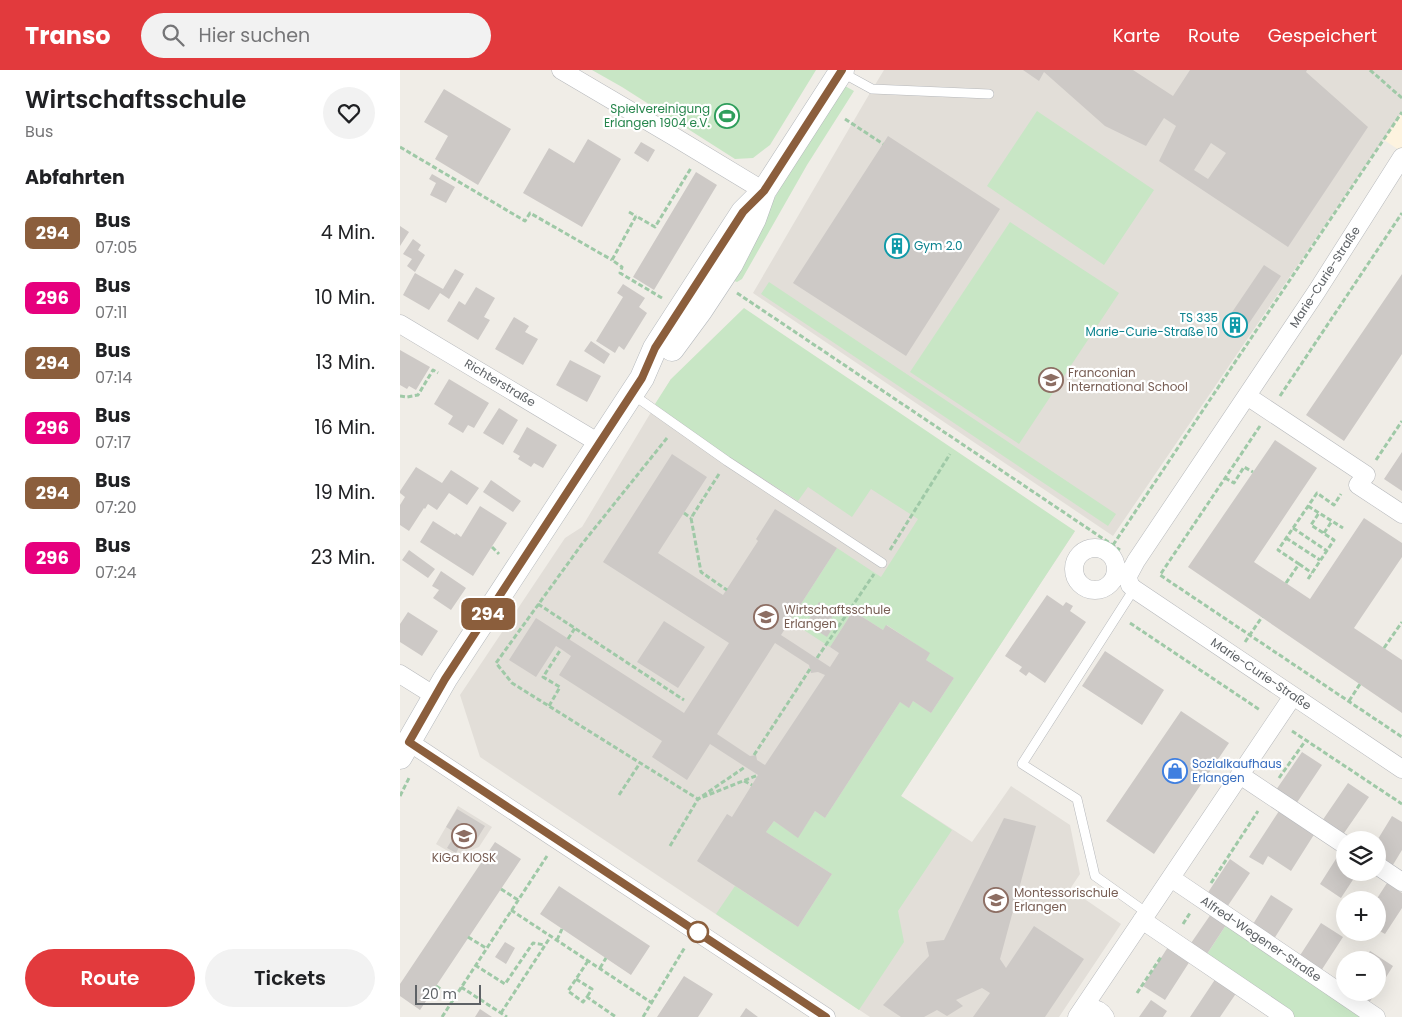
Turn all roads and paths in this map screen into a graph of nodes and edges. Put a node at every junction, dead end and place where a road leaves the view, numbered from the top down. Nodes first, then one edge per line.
1 (561, 70) edge
2 (1370, 70) edge
3 (841, 71) edge
4 (989, 94) dead end
5 (1402, 98) edge
6 (1402, 112) edge
7 (845, 119) dead end
8 (883, 144) dead end
9 (400, 146) edge
10 (700, 153) junction
11 (1402, 157) edge
12 (764, 191) junction
13 (629, 212) dead end
14 (1402, 213) edge
15 (636, 216) junction
16 (612, 260) junction
17 (720, 280) junction
18 (664, 300) dead end
19 (400, 324) edge
20 (438, 373) dead end
21 (637, 386) junction
22 (400, 396) edge
23 (1247, 396) junction
24 (1270, 411) junction
25 (1402, 421) edge
26 (677, 426) junction
27 (599, 443) junction
28 (728, 461) junction
29 (1236, 462) junction
30 (1244, 467) junction
31 (1253, 472) dead end
32 (1225, 478) junction
33 (1362, 480) junction
34 (1308, 506) junction
35 (684, 513) dead end
36 (1319, 513) junction
37 (1402, 514) edge
38 (691, 518) junction
39 (1332, 521) junction
40 (1293, 528) junction
41 (1343, 528) dead end
42 (1324, 533) junction
43 (1286, 538) junction
44 (1113, 545) junction
45 (1327, 551) junction
46 (1320, 560) junction
47 (882, 563) dead end
48 (1299, 564) junction
49 (1312, 573) junction
50 (1129, 574) junction
51 (1308, 579) dead end
52 (1286, 583) dead end
53 (727, 590) dead end
54 (538, 604) junction
55 (1118, 614) junction
56 (1262, 618) dead end
57 (1401, 625) edge
58 (575, 628) junction
59 (1250, 635) junction
60 (568, 639) dead end
61 (1384, 648) dead end
62 (561, 649) dead end
63 (1234, 656) junction
64 (810, 669) dead end
65 (400, 674) edge
66 (1360, 684) dead end
67 (435, 696) junction
68 (1293, 696) junction
69 (684, 700) dead end
70 (1349, 701) junction
71 (549, 706) junction
72 (1277, 720) junction
73 (1402, 737) edge
74 (1306, 740) junction
75 (404, 750) edge
76 (754, 755) dead end
77 (640, 763) junction
78 (745, 767) dead end
79 (1402, 769) edge
80 (758, 775) dead end
81 (1240, 776) junction
82 (744, 781) junction
83 (752, 785) dead end
84 (1268, 794) junction
85 (619, 796) dead end
86 (698, 799) junction
87 (1402, 804) edge
88 (1336, 839) edge
89 (558, 840) junction
90 (670, 846) dead end
91 (1386, 871) edge
92 (1171, 878) junction
93 (1402, 882) edge
94 (501, 889) dead end
95 (1200, 898) junction
96 (518, 900) junction
97 (511, 910) junction
98 (1144, 917) junction
99 (562, 929) dead end
100 (695, 931) junction
101 (551, 936) junction
102 (468, 937) dead end
103 (557, 940) junction
104 (1172, 940) junction
105 (545, 944) junction
106 (486, 948) junction
107 (606, 958) dead end
108 (588, 961) junction
109 (475, 965) junction
110 (600, 968) junction
111 (576, 979) junction
112 (436, 986) dead end
113 (461, 987) junction
114 (1137, 993) dead end
115 (587, 997) junction
116 (454, 998) junction
117 (652, 1003) junction
118 (501, 1013) junction
119 (1078, 1016) edge
120 (442, 1017) edge
121 (507, 1017) edge
122 (616, 1017) edge
123 (643, 1017) edge
124 (826, 1017) edge
125 (1105, 1017) edge
126 (1286, 1017) edge
127 (1376, 1017) edge

1 - 10 street
2 - 5 path
3 - 4 lane
3 - 12 main road
6 - 44 path
7 - 8 path
9 - 16 path
10 - 12 street
10 - 15 path
11 - 23 street, Marie-Curie-Straße
12 - 17 main road
12 - 21 main road
13 - 15 path
14 - 24 path
15 - 16 path
16 - 18 path
17 - 21 main road
17 - 44 path
19 - 27 street, Richterstraße
20 - 22 path
21 - 26 lane
21 - 27 main road
23 - 24 street
23 - 50 street, Marie-Curie-Straße
24 - 29 path
24 - 33 street
25 - 33 path
26 - 28 lane
26 - 54 path
27 - 67 main road
28 - 38 path
28 - 47 lane
29 - 30 path
29 - 32 path
30 - 31 path
30 - 32 path
32 - 59 path
33 - 34 path
33 - 37 street
34 - 36 path
34 - 40 path
35 - 38 path
36 - 39 path
36 - 42 path
38 - 53 path
39 - 41 path
39 - 42 path
40 - 43 path
40 - 45 path
42 - 45 path
43 - 46 path
43 - 48 path
44 - 50 path
45 - 46 path
46 - 49 path
48 - 49 path
48 - 52 path
49 - 51 path
50 - 55 lane
50 - 63 street, Marie-Curie-Straße
54 - 58 path
54 - 71 path
55 - 72 path
55 - 98 lane
56 - 59 path
57 - 61 path
58 - 60 path
58 - 69 path
59 - 63 path
59 - 70 path
62 - 71 path
63 - 68 street, Marie-Curie-Straße
64 - 76 path
65 - 67 street
66 - 70 path
67 - 75 main road
68 - 72 street
68 - 79 street, Marie-Curie-Straße
70 - 73 path
71 - 77 path
72 - 74 path
72 - 81 street
74 - 84 path
74 - 87 path
75 - 89 street
77 - 85 path
77 - 86 path
78 - 86 path
80 - 82 path
81 - 84 street
81 - 92 street
82 - 83 path
82 - 86 path
84 - 88 street
84 - 95 path
86 - 90 path
89 - 96 path
89 - 100 street
91 - 93 street
92 - 95 street, Alfred-Wegener-Straße
92 - 98 street
94 - 96 path
95 - 104 path
95 - 127 street, Alfred-Wegener-Straße
96 - 97 path
97 - 101 path
97 - 106 path
98 - 104 street
98 - 119 street
99 - 103 path
100 - 117 path
100 - 124 street
101 - 103 path
101 - 105 path
102 - 106 path
103 - 108 path
104 - 114 path
104 - 126 street
105 - 109 path
105 - 118 path
106 - 109 path
107 - 110 path
108 - 110 path
108 - 111 path
109 - 113 path
110 - 117 path
111 - 115 path
111 - 115 path
112 - 116 path
113 - 116 path
113 - 118 path
115 - 122 path
116 - 120 path
117 - 123 path
118 - 121 path
119 - 125 street

